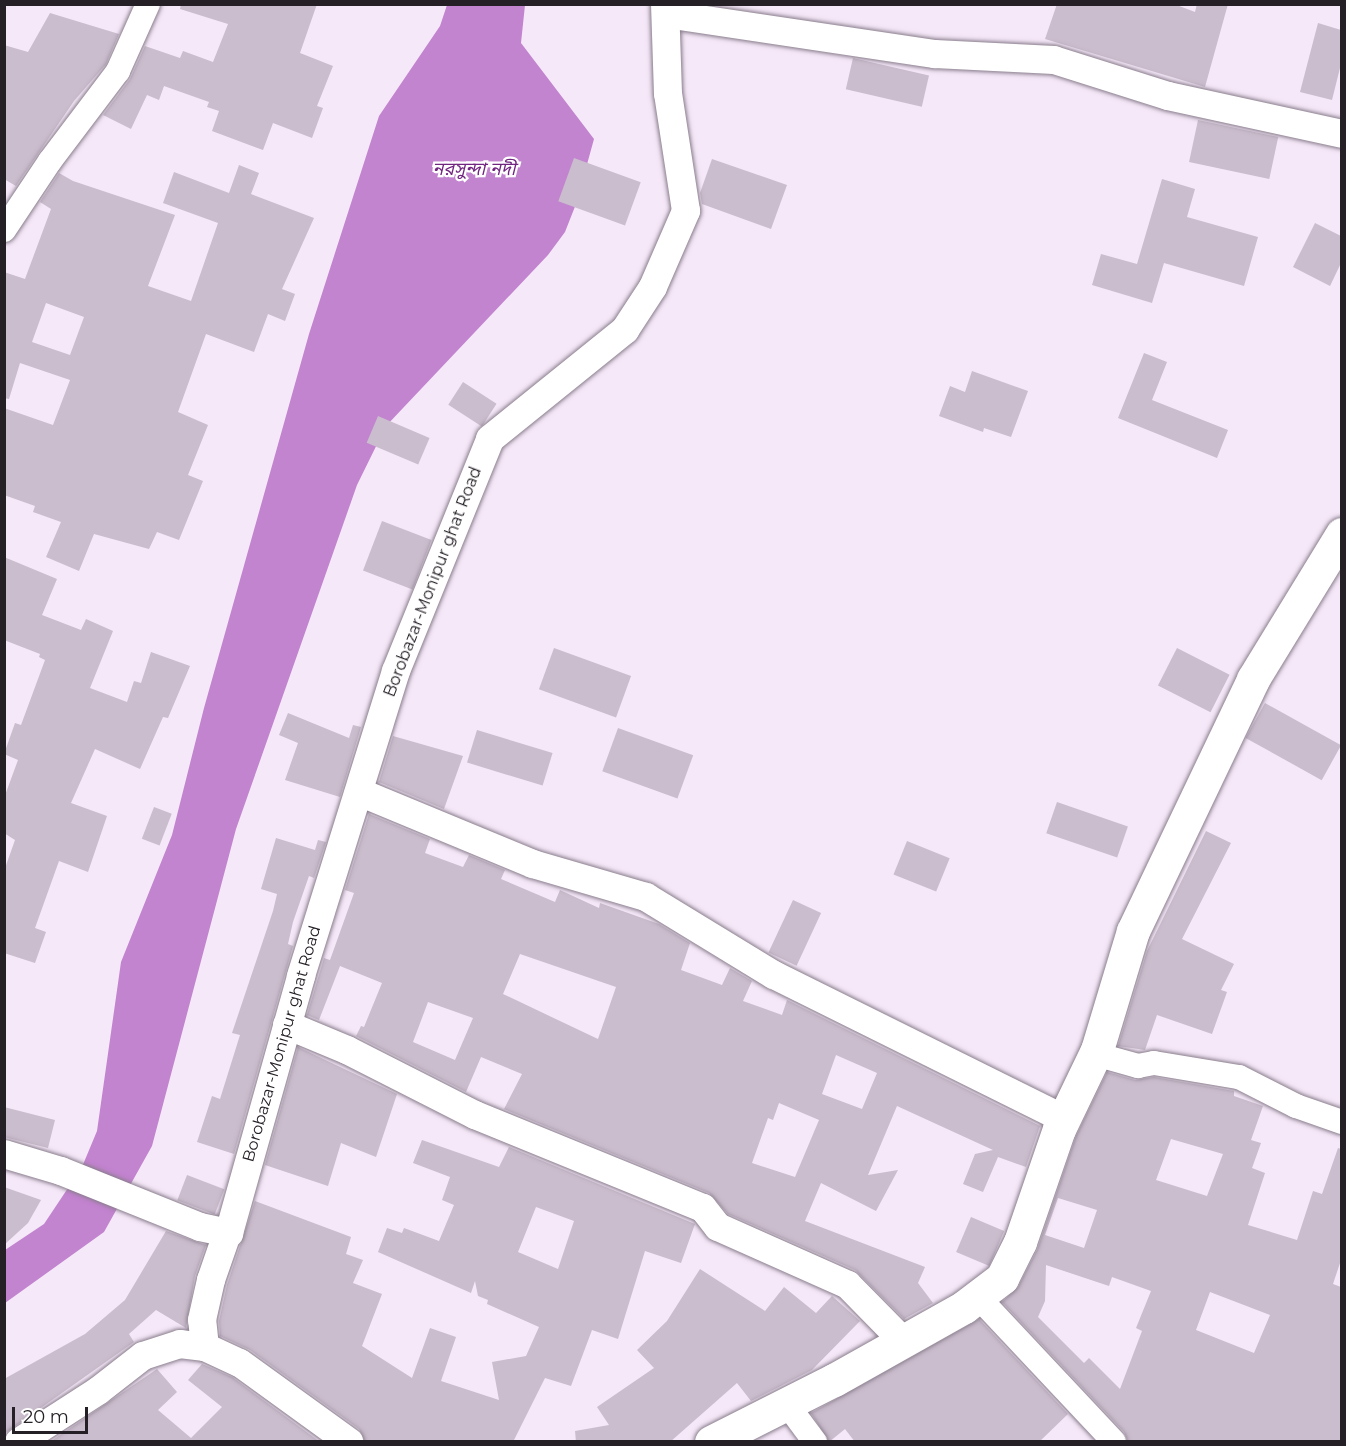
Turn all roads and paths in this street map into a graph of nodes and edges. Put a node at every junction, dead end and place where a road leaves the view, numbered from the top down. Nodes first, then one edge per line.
1 (148, 4) edge
2 (666, 9) edge
3 (1341, 134) edge
4 (4, 230) edge
5 (1341, 534) edge
6 (359, 792) junction
7 (287, 1025) junction
8 (1095, 1054) junction
9 (1064, 1119) junction
10 (1341, 1122) edge
11 (4, 1154) edge
12 (227, 1234) junction
13 (978, 1298) junction
14 (902, 1340) junction
15 (205, 1347) junction
16 (786, 1403) junction
17 (19, 1442) edge
18 (349, 1442) edge
19 (711, 1442) edge
20 (815, 1442) edge
21 (1114, 1442) edge

1 - 4 street
2 - 3 street
2 - 6 street, Borobazar-Monipur ghat Road
5 - 8 main road
6 - 7 street, Borobazar-Monipur ghat Road
6 - 9 street
7 - 12 street, Borobazar-Monipur ghat Road
7 - 14 street
8 - 9 main road
8 - 10 street
9 - 13 main road
11 - 12 street
12 - 15 street, Borobazar-Monipur ghat Road
13 - 14 main road
13 - 21 street
14 - 16 main road
15 - 17 street
15 - 18 street
16 - 19 main road
16 - 20 street

